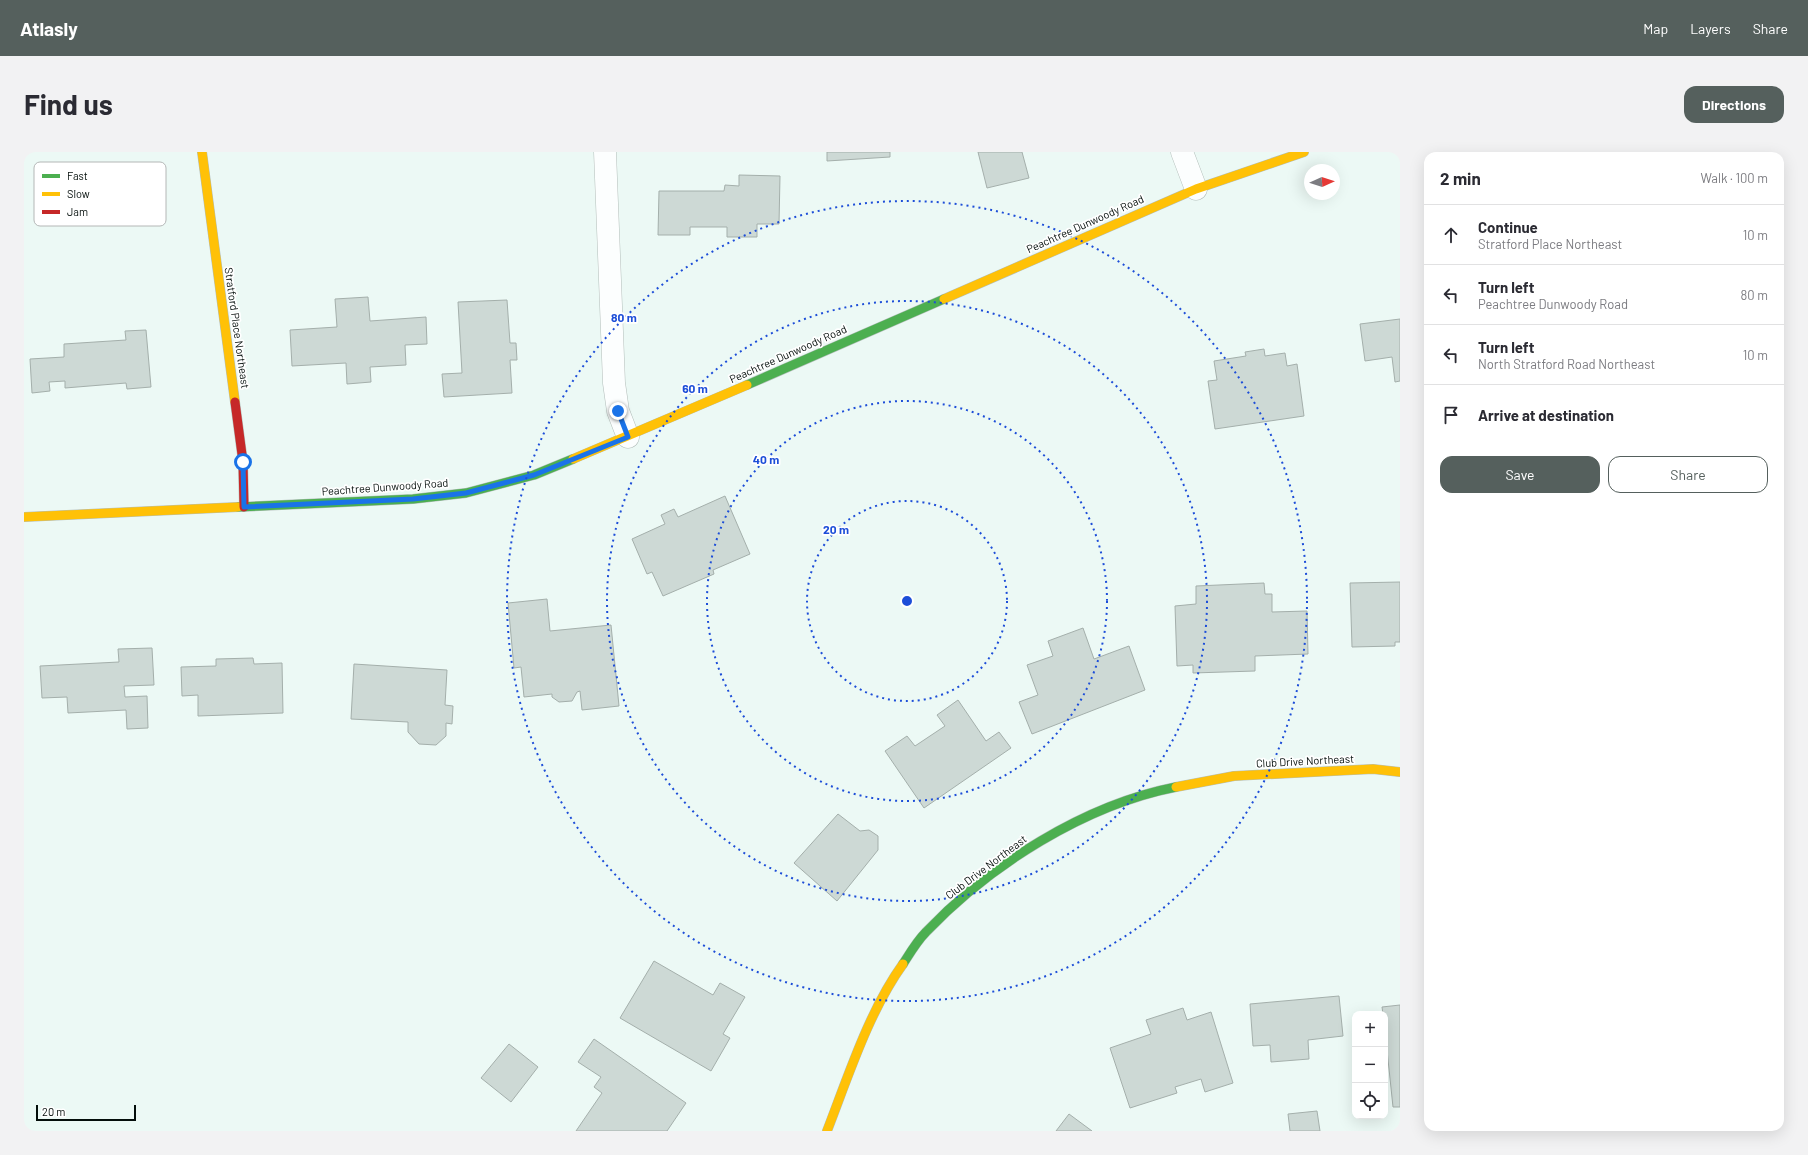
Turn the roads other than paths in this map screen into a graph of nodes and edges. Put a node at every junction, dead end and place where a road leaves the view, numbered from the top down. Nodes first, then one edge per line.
1 (202, 152) edge
2 (605, 152) edge
3 (1182, 152) edge
4 (1304, 152) edge
5 (1196, 189) junction
6 (628, 437) junction
7 (244, 507) junction
8 (24, 517) edge
9 (1400, 772) edge
10 (827, 1131) edge

1 - 7 main road, Stratford Place Northeast
2 - 6 street
3 - 5 street
4 - 5 main road, Peachtree Dunwoody Road
5 - 6 main road, Peachtree Dunwoody Road
6 - 7 main road, Peachtree Dunwoody Road
7 - 8 main road, Peachtree Dunwoody Road
9 - 10 main road, Club Drive Northeast

